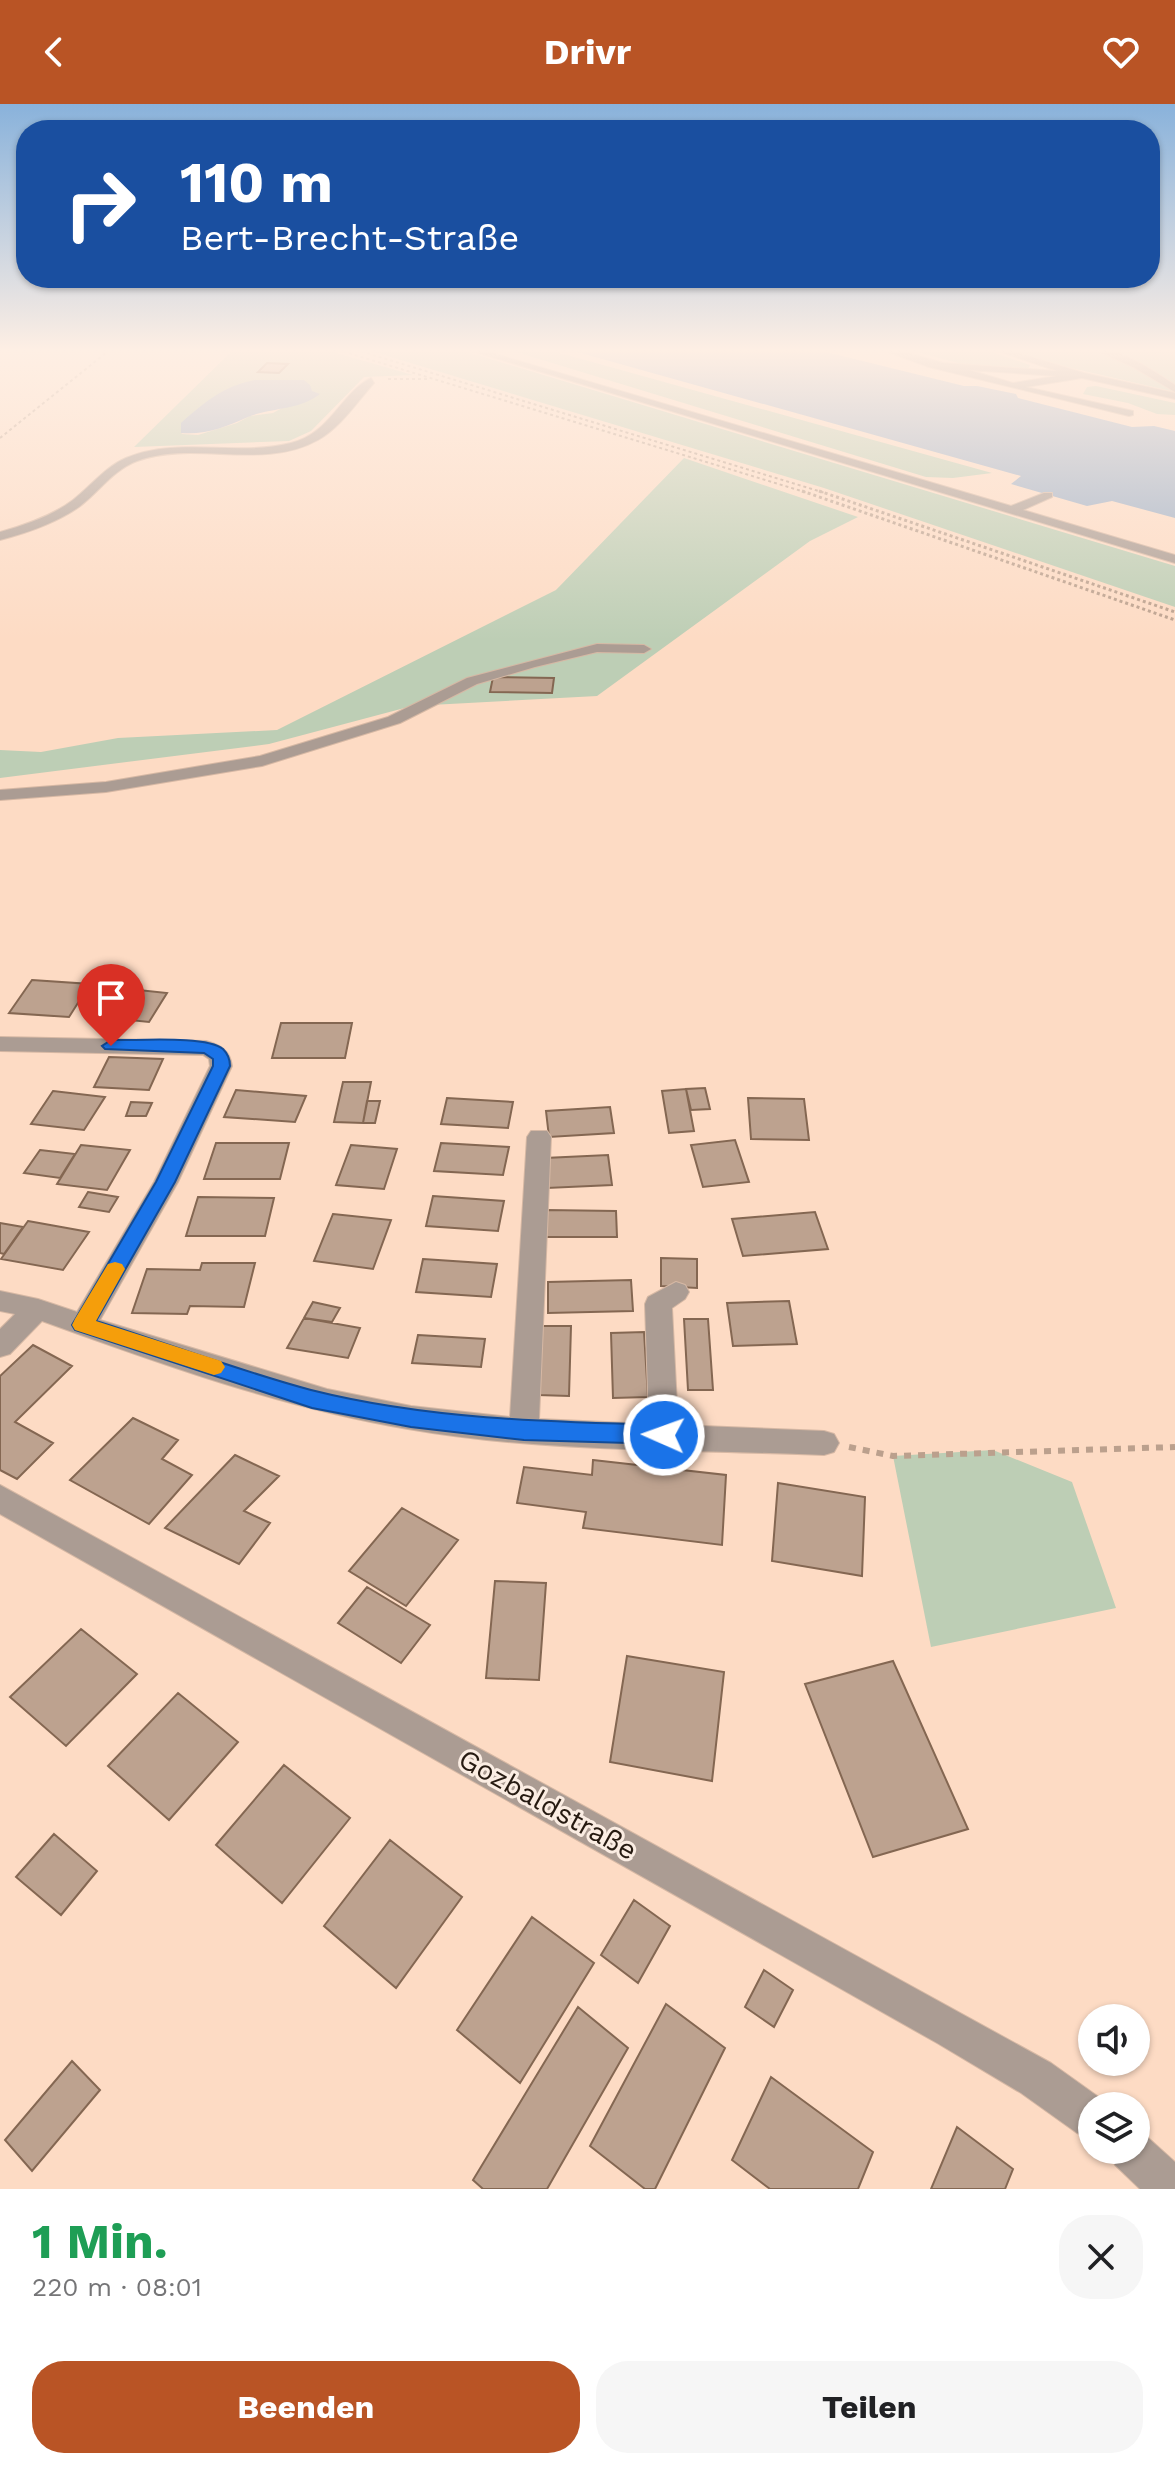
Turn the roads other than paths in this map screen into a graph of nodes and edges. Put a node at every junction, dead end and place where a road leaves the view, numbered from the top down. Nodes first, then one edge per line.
1 (289, 445) edge
2 (795, 445) edge
3 (1048, 495) dead end
4 (1013, 510) junction
5 (0, 536) edge
6 (1175, 559) edge
7 (644, 649) dead end
8 (0, 795) edge
9 (0, 1044) edge
10 (539, 1137) dead end
11 (676, 1292) dead end
12 (0, 1301) edge
13 (38, 1309) junction
14 (83, 1325) junction
15 (0, 1346) edge
16 (524, 1430) junction
17 (664, 1435) junction
18 (824, 1443) road end
19 (0, 1498) edge
20 (1078, 2108) edge
21 (1145, 2164) edge
22 (1172, 2189) edge

1 - 5 street
2 - 4 street
3 - 4 street
4 - 6 street
7 - 8 street
9 - 14 street
10 - 16 street
11 - 17 street
12 - 13 street
13 - 14 street
13 - 15 street
14 - 16 street
16 - 17 street
17 - 18 street
19 - 20 street, Gozbaldstraße
21 - 22 street

